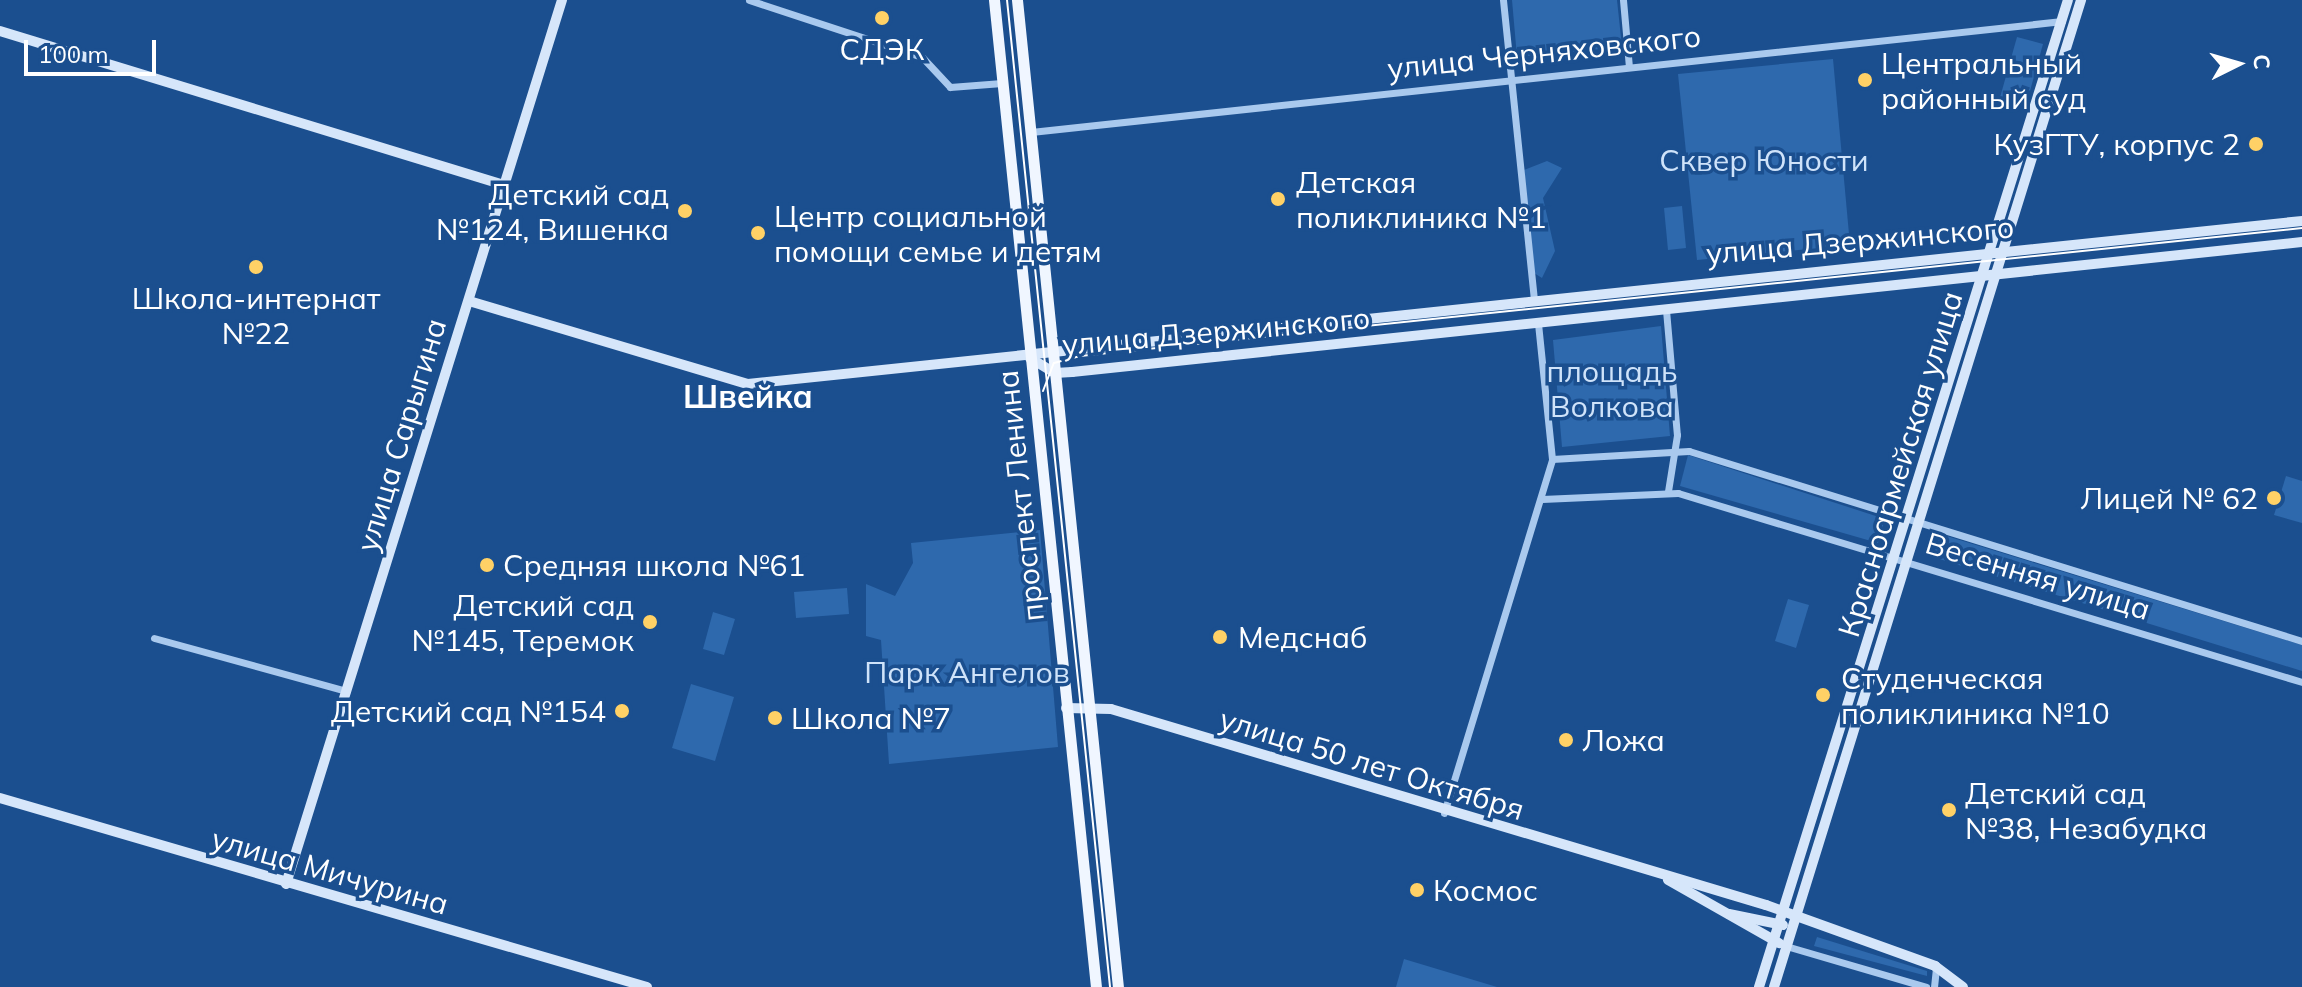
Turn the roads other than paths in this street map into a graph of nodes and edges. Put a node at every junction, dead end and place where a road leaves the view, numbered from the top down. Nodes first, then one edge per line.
1 (562, 0) edge
2 (749, 0) edge
3 (994, 0) edge
4 (1017, 0) edge
5 (1503, 0) edge
6 (1623, 0) edge
7 (2068, 0) edge
8 (2081, 0) edge
9 (2062, 21) junction
10 (0, 31) edge
11 (1629, 67) junction
12 (1511, 80) junction
13 (1002, 83) junction
14 (1031, 132) junction
15 (504, 185) junction
16 (2302, 221) edge
17 (2302, 242) edge
18 (2006, 250) junction
19 (1991, 251) junction
20 (1999, 274) junction
21 (1984, 276) junction
22 (1534, 299) junction
23 (469, 301) junction
24 (1666, 310) junction
25 (1538, 323) junction
26 (1053, 349) junction
27 (1030, 358) junction
28 (1055, 373) junction
29 (1676, 448) junction
30 (1552, 459) junction
31 (1668, 491) junction
32 (1542, 499) junction
33 (1908, 519) junction
34 (1921, 523) junction
35 (1896, 557) junction
36 (1910, 561) junction
37 (154, 638) dead end
38 (2302, 641) edge
39 (2302, 682) edge
40 (347, 691) junction
41 (1066, 708) junction
42 (1089, 708) junction
43 (0, 798) edge
44 (1444, 813) junction
45 (1663, 877) junction
46 (286, 884) junction
47 (1713, 907) junction
48 (1782, 912) junction
49 (1795, 918) junction
50 (1777, 926) junction
51 (1773, 941) junction
52 (1786, 946) junction
53 (1935, 966) junction
54 (1900, 981) junction
55 (647, 987) edge
56 (1096, 987) edge
57 (1118, 987) edge
58 (1759, 987) edge
59 (1774, 987) edge
60 (1912, 987) edge
61 (1926, 987) edge
62 (1934, 987) edge
63 (1963, 987) edge

1 - 15 street, улица Сарыгина
2 - 13 street
3 - 13 main road, проспект Ленина
4 - 14 main road, проспект Ленина
5 - 12 street
6 - 11 street
7 - 9 street, Красноармейская улица
8 - 18 street, Красноармейская улица
9 - 11 street, улица Черняховского
9 - 19 street, Красноармейская улица
10 - 15 street
11 - 12 street, улица Черняховского
12 - 14 street, улица Черняховского
12 - 22 street
13 - 27 main road, проспект Ленина
14 - 26 main road, проспект Ленина
15 - 23 street, улица Сарыгина
16 - 18 street, улица Дзержинского
17 - 20 street, улица Дзержинского
18 - 19 street, улица Дзержинского
18 - 20 street, Красноармейская улица
19 - 21 street, Красноармейская улица
19 - 22 street, улица Дзержинского
20 - 21 street, улица Дзержинского
20 - 34 street, Красноармейская улица
21 - 24 street, улица Дзержинского
21 - 33 street, Красноармейская улица
22 - 26 street, улица Дзержинского
23 - 27 street
23 - 40 street, улица Сарыгина
24 - 25 street, улица Дзержинского
24 - 29 street
25 - 28 street, улица Дзержинского
25 - 30 street
26 - 27 street, улица Дзержинского
26 - 28 main road, проспект Ленина
27 - 28 street, улица Дзержинского
27 - 41 main road, проспект Ленина
28 - 42 main road, проспект Ленина
29 - 30 street, Весенняя улица
29 - 31 street
29 - 33 street, Весенняя улица
30 - 32 street
31 - 32 street, Весенняя улица
31 - 35 street, Весенняя улица
32 - 44 street
33 - 34 street, Весенняя улица
33 - 35 street, Красноармейская улица
34 - 36 street, Красноармейская улица
34 - 38 street, Весенняя улица
35 - 36 street, Весенняя улица
35 - 48 street, Красноармейская улица
36 - 39 street, Весенняя улица
36 - 49 street, Красноармейская улица
37 - 40 street
40 - 46 street, улица Сарыгина
41 - 42 street, улица 50 лет Октября
41 - 56 main road, проспект Ленина
42 - 44 street, улица 50 лет Октября
42 - 57 main road, проспект Ленина
43 - 46 street, улица Мичурина
44 - 45 street, улица 50 лет Октября
45 - 47 street, улица 50 лет Октября
45 - 48 street, улица 50 лет Октября
46 - 55 street, улица Мичурина
47 - 50 street
47 - 51 street, улица 50 лет Октября
48 - 49 street, улица 50 лет Октября
48 - 50 street, Красноармейская улица
49 - 50 street
49 - 52 street, Красноармейская улица
49 - 53 street, улица 50 лет Октября
50 - 51 street, Красноармейская улица
51 - 52 street, улица 50 лет Октября
51 - 58 street, Красноармейская улица
52 - 54 street, улица 50 лет Октября
52 - 59 street, Красноармейская улица
53 - 62 street
53 - 63 street, улица 50 лет Октября
54 - 60 street, улица 50 лет Октября
54 - 61 street, улица 50 лет Октября

